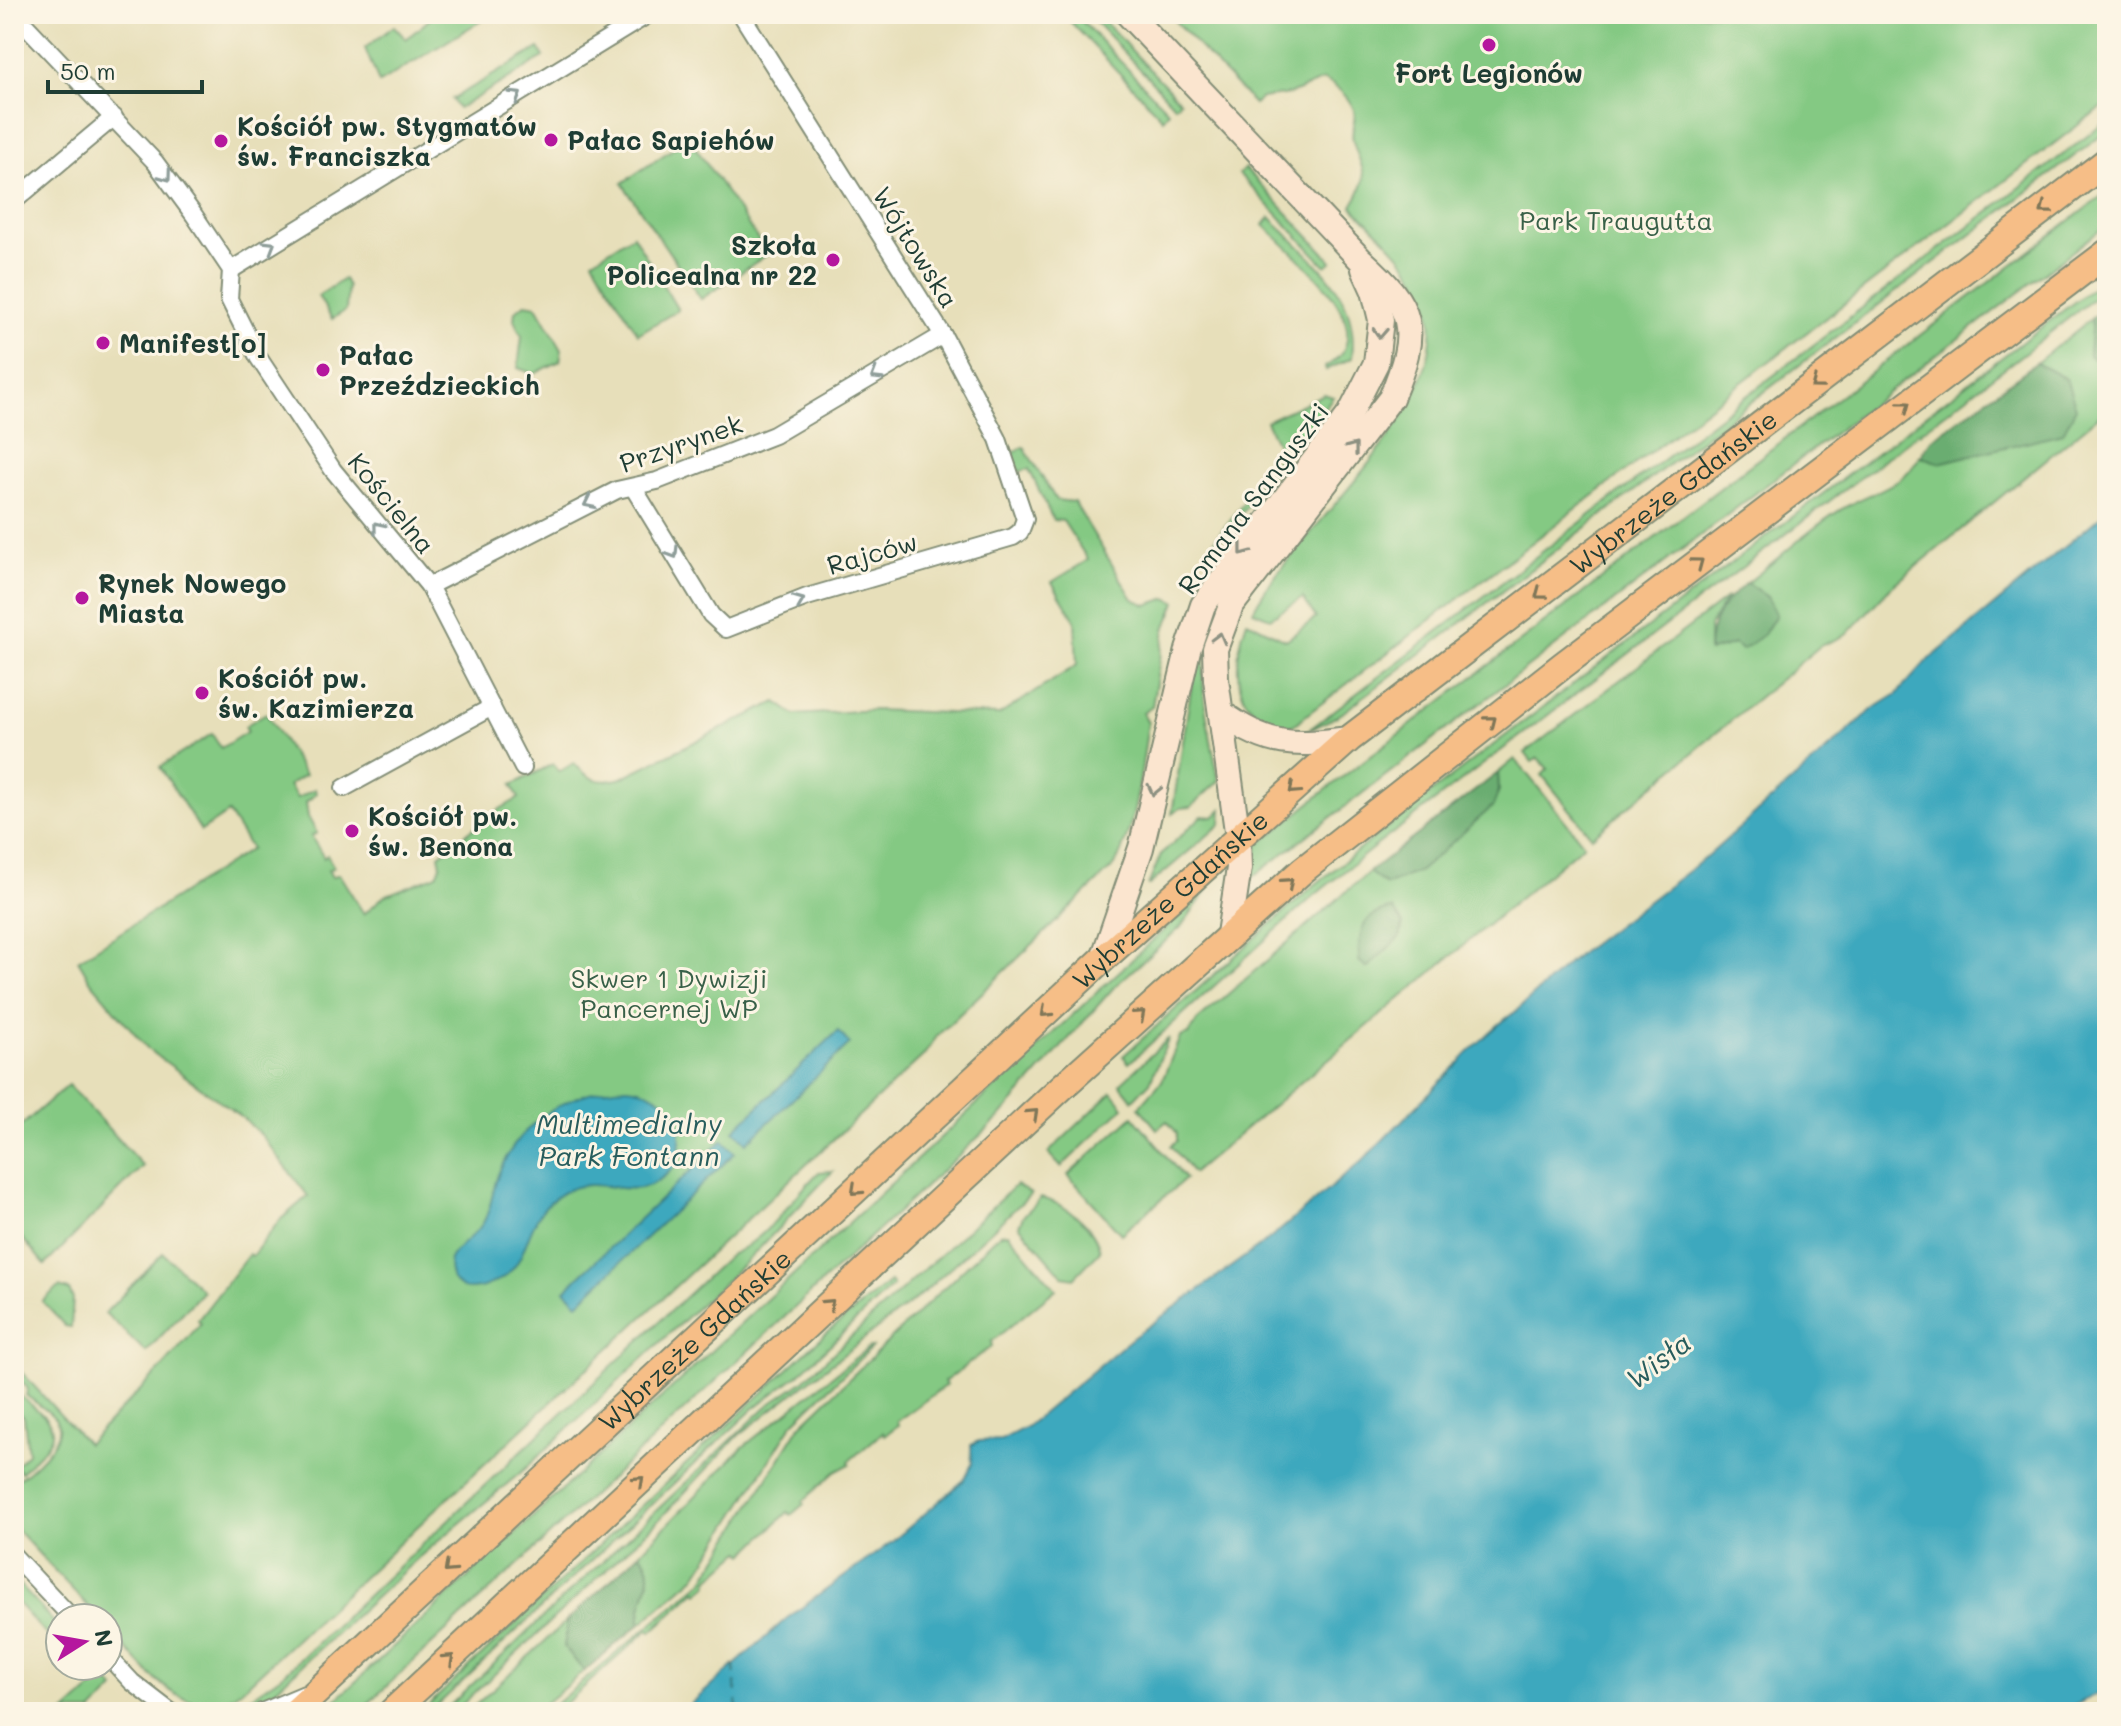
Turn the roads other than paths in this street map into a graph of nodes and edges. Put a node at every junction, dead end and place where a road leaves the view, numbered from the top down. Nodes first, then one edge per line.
1 (15, 14) edge
2 (649, 14) edge
3 (741, 14) edge
4 (1128, 14) edge
5 (114, 117) junction
6 (2107, 161) edge
7 (14, 201) edge
8 (2107, 253) edge
9 (1360, 259) junction
10 (231, 270) junction
11 (943, 335) junction
12 (633, 487) junction
13 (1022, 526) joint
14 (429, 586) junction
15 (492, 707) junction
16 (1223, 714) junction
17 (1349, 739) junction
18 (523, 768) dead end
19 (344, 788) dead end
20 (1238, 838) junction
21 (1229, 934) junction
22 (1103, 959) junction
23 (14, 1556) edge
24 (57, 1602) edge
25 (124, 1672) edge
26 (322, 1687) junction
27 (163, 1710) edge
28 (262, 1712) edge
29 (295, 1712) edge
30 (392, 1712) edge

1 - 5 street
10 -> 2 street
3 - 11 street, Wójtowska
4 - 9 street, Romana Sanguszki
5 - 7 street
5 -> 10 street
6 -> 17 main road, Wybrzeże Gdańskie
21 -> 8 main road
16 -> 9 street, Romana Sanguszki
9 -> 22 street, Romana Sanguszki
14 -> 10 street, Kościelna
11 -> 12 street, Przyrynek
11 - 13 street, Wójtowska
12 -> 13 street, Rajców
12 -> 14 street, Przyrynek
14 - 15 street, Kościelna
15 - 18 street, Kościelna
15 - 19 street
16 - 17 street
16 - 20 street, Romana Sanguszki
17 -> 20 main road, Wybrzeże Gdańskie
20 - 21 street, Romana Sanguszki
20 - 22 main road, Wybrzeże Gdańskie
30 -> 21 main road
22 -> 26 main road, Wybrzeże Gdańskie
23 - 24 street
25 - 27 street
26 - 28 street
26 - 29 main road, Wybrzeże Gdańskie

